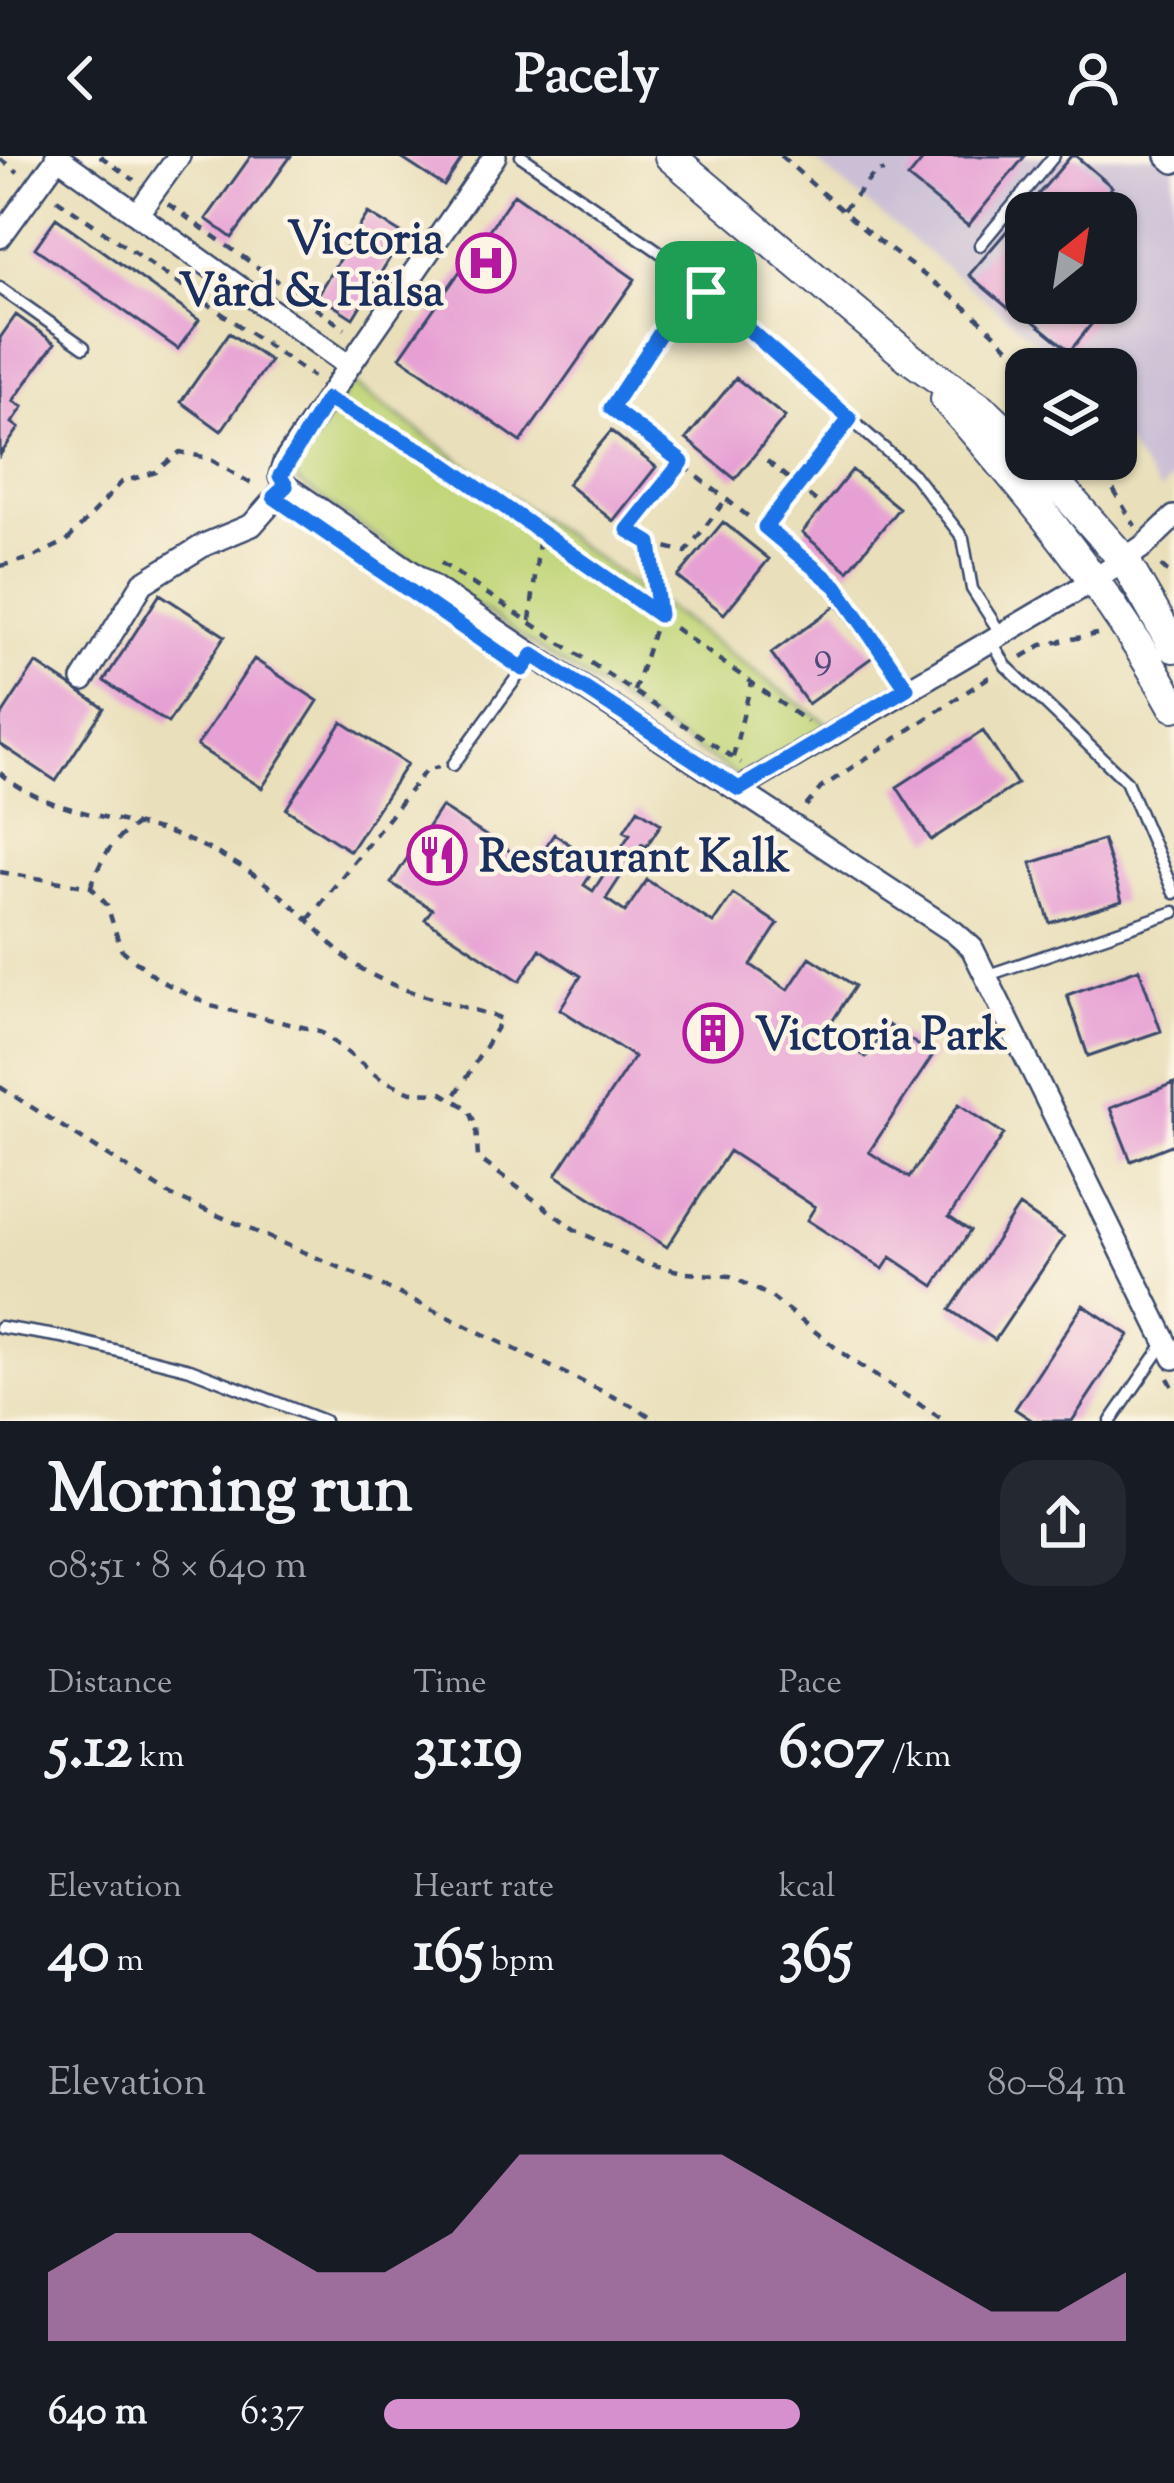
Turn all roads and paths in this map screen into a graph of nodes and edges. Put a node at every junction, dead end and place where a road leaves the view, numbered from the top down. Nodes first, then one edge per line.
1 (100, 156) edge
2 (179, 156) edge
3 (495, 156) edge
4 (520, 156) edge
5 (670, 156) edge
6 (781, 156) edge
7 (1054, 156) edge
8 (1167, 156) edge
9 (57, 157) edge
10 (1174, 162) edge
11 (884, 171) dead end
12 (37, 185) junction
13 (152, 193) junction
14 (843, 211) junction
15 (138, 213) junction
16 (0, 237) edge
17 (980, 245) dead end
18 (0, 288) edge
19 (706, 292) junction
20 (365, 343) junction
21 (85, 347) dead end
22 (1010, 348) edge
23 (910, 359) junction
24 (350, 366) junction
25 (625, 382) joint
26 (330, 395) junction
27 (850, 419) junction
28 (1005, 430) edge
29 (767, 461) dead end
30 (682, 462) junction
31 (1057, 480) edge
32 (1104, 480) edge
33 (797, 486) junction
34 (280, 492) junction
35 (727, 498) junction
36 (816, 502) dead end
37 (1174, 517) edge
38 (765, 527) junction
39 (540, 533) junction
40 (650, 543) junction
41 (1134, 553) junction
42 (434, 558) dead end
43 (2, 568) edge
44 (1174, 578) edge
45 (1094, 580) junction
46 (659, 615) junction
47 (1120, 621) junction
48 (530, 622) junction
49 (996, 637) junction
50 (1174, 647) edge
51 (533, 655) junction
52 (1006, 666) junction
53 (83, 680) dead end
54 (751, 683) junction
55 (907, 688) junction
56 (634, 691) junction
57 (1174, 706) edge
58 (826, 736) junction
59 (733, 757) junction
60 (453, 765) joint
61 (0, 773) edge
62 (761, 776) junction
63 (739, 789) junction
64 (137, 824) junction
65 (793, 825) junction
66 (0, 872) edge
67 (91, 887) junction
68 (1174, 893) edge
69 (1174, 912) edge
70 (308, 920) junction
71 (988, 974) junction
72 (0, 1087) edge
73 (453, 1100) junction
74 (0, 1327) edge
75 (1165, 1351) edge
76 (1174, 1389) edge
77 (324, 1421) edge
78 (656, 1421) edge
79 (945, 1421) edge
80 (1111, 1421) edge

1 - 13 path
2 - 13 street
3 - 20 street
4 - 19 lane
5 - 23 main road
6 - 14 path
7 - 17 lane
8 - 10 street
9 - 12 street
9 - 15 street
11 - 14 path
12 - 16 street
12 - 26 path
13 - 15 street
13 - 20 path
14 - 22 path
15 - 24 street
18 - 21 lane
19 - 25 lane
19 - 27 lane
20 - 24 street
23 - 28 main road
23 - 45 main road
24 - 26 street
25 - 30 path
26 - 34 street
26 - 39 path
27 - 33 path
27 - 49 lane
29 - 33 path
30 - 35 path
30 - 40 path
31 - 41 main road
32 - 41 path
33 - 36 path
33 - 38 path
34 - 43 path
34 - 51 street
34 - 53 street
35 - 38 path
35 - 40 path
37 - 41 street
38 - 55 path
39 - 46 path
39 - 48 path
40 - 46 path
41 - 44 path
41 - 45 street
41 - 50 main road
42 - 48 path
45 - 47 main road
45 - 49 street
46 - 54 path
46 - 56 path
47 - 52 path
47 - 57 main road
48 - 56 path
49 - 52 lane
49 - 55 street
51 - 60 lane
51 - 63 street
52 - 65 path
52 - 68 lane
54 - 58 path
54 - 59 path
55 - 58 street
56 - 59 path
58 - 62 street
59 - 62 path
60 - 70 path
61 - 64 path
62 - 63 street
63 - 65 street
64 - 67 path
64 - 70 path
65 - 71 street
66 - 67 path
67 - 73 path
69 - 71 lane
70 - 73 path
71 - 75 street
72 - 78 path
73 - 79 path
74 - 77 lane
75 - 76 path
75 - 80 lane

